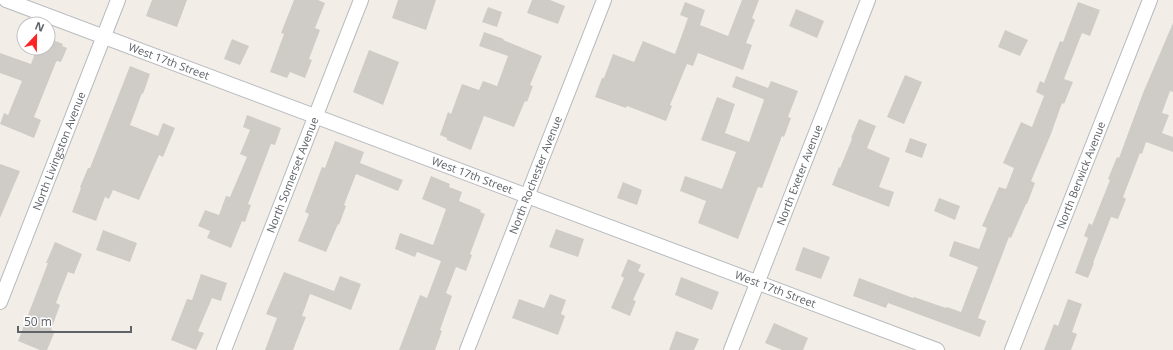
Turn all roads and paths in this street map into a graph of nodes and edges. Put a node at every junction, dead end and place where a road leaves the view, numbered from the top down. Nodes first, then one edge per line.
1 (6, 0) edge
2 (118, 0) edge
3 (361, 0) edge
4 (604, 0) edge
5 (868, 0) edge
6 (1150, 0) edge
7 (104, 36) junction
8 (315, 116) junction
9 (527, 196) junction
10 (757, 282) junction
11 (0, 302) edge
12 (224, 350) edge
13 (467, 350) edge
14 (730, 350) edge
15 (937, 350) edge
16 (1012, 350) edge

1 - 7 street, West 17th Street
2 - 7 street, North Livingston Avenue
3 - 8 street, North Somerset Avenue
4 - 9 street, North Rochester Avenue
5 - 10 street, North Exeter Avenue
6 - 16 street, North Berwick Avenue
7 - 8 street, West 17th Street
7 - 11 street, North Livingston Avenue
8 - 9 street, West 17th Street
8 - 12 street, North Somerset Avenue
9 - 10 street, West 17th Street
9 - 13 street, North Rochester Avenue
10 - 14 street, North Exeter Avenue
10 - 15 street, West 17th Street

